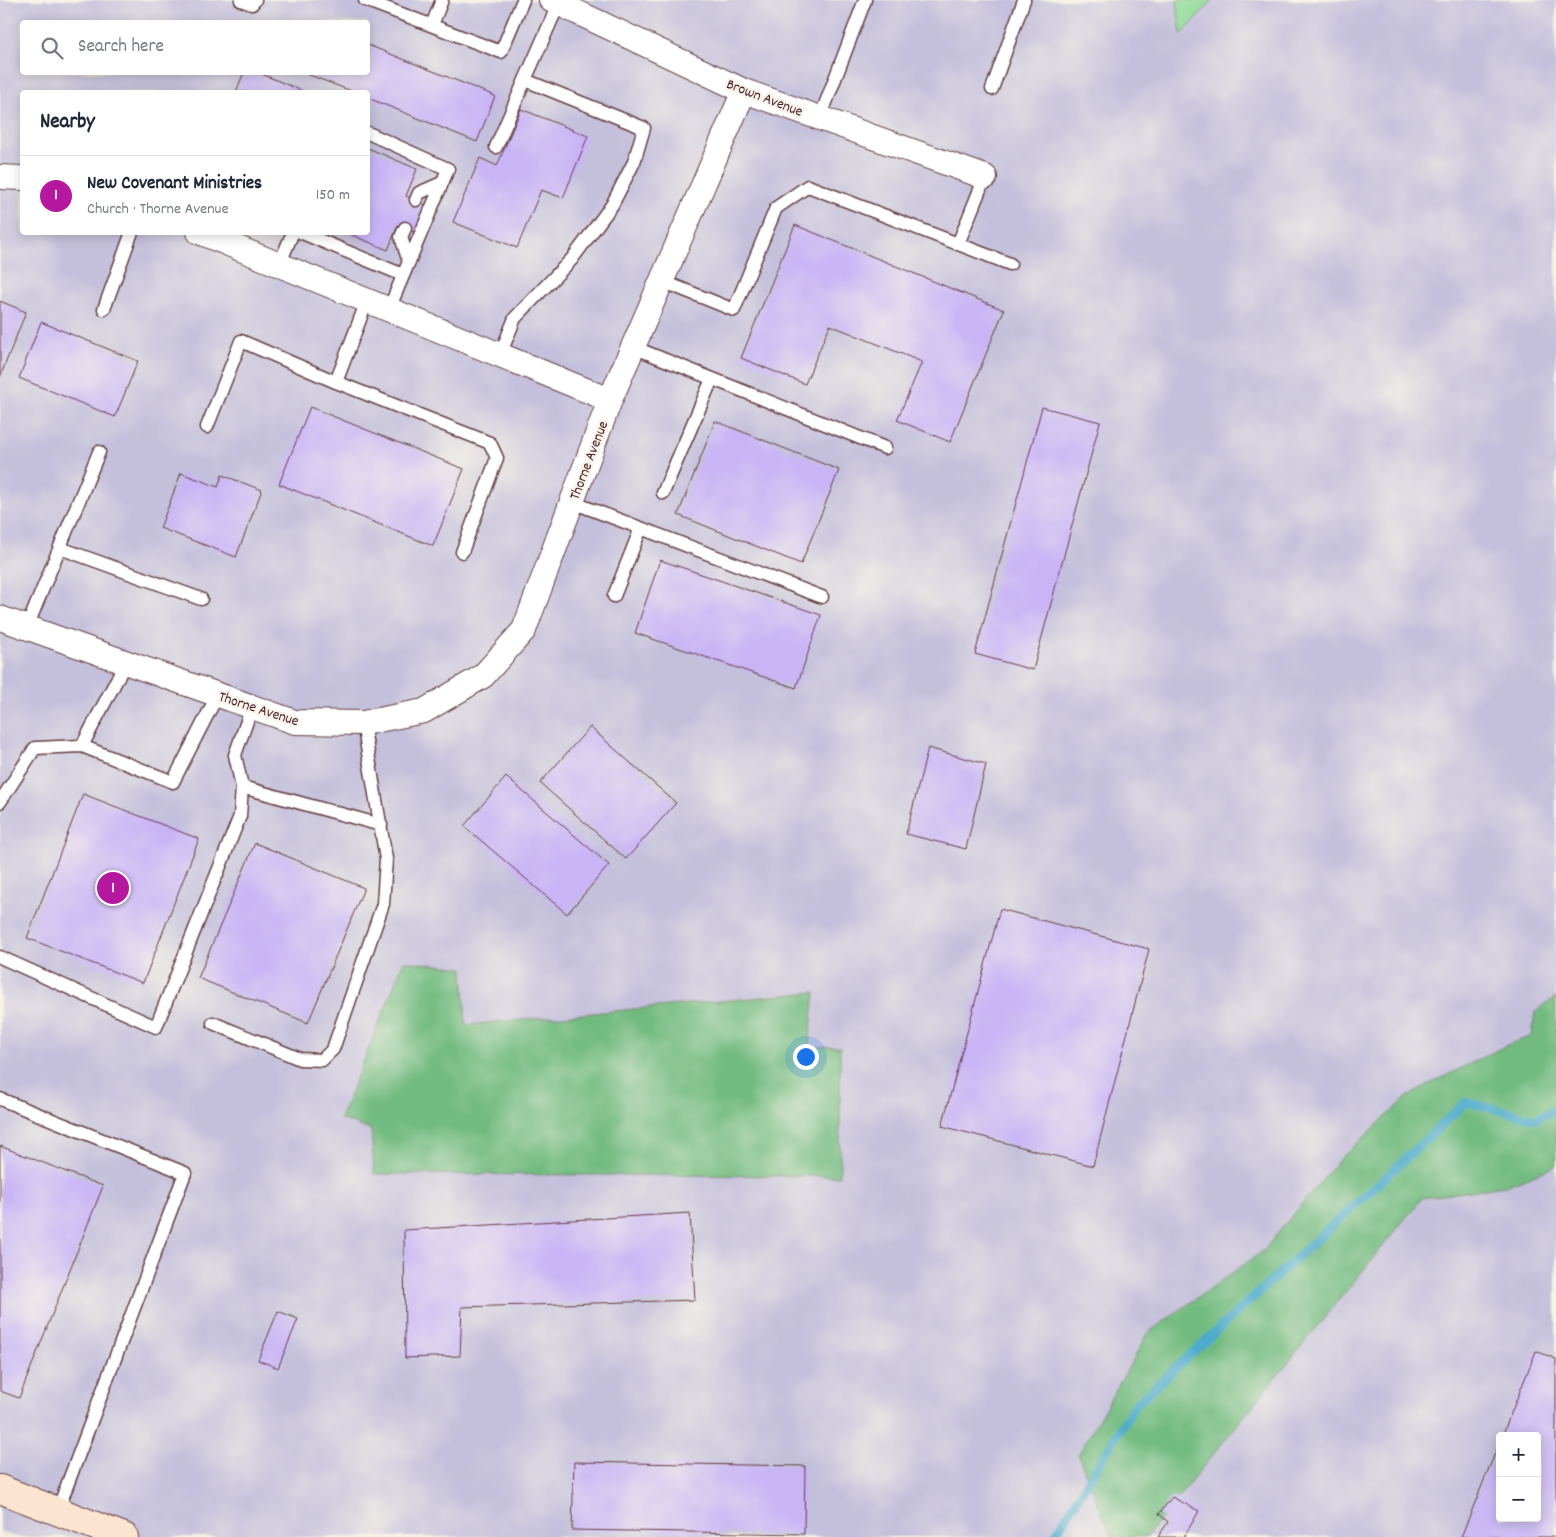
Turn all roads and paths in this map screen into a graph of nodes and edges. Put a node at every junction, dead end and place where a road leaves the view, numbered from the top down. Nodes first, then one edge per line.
1 (241, 0) edge
2 (254, 0) edge
3 (366, 0) edge
4 (442, 0) edge
5 (523, 0) edge
6 (866, 0) edge
7 (1024, 0) edge
8 (555, 2) edge
9 (432, 25) junction
10 (525, 80) junction
11 (992, 89) dead end
12 (744, 91) junction
13 (820, 118) junction
14 (370, 134) edge
15 (496, 147) dead end
16 (0, 177) edge
17 (985, 177) joint
18 (20, 178) edge
19 (442, 184) junction
20 (416, 200) dead end
21 (405, 228) dead end
22 (131, 235) edge
23 (205, 235) edge
24 (292, 235) edge
25 (307, 235) edge
26 (958, 244) junction
27 (409, 262) junction
28 (1010, 264) dead end
29 (279, 265) junction
30 (404, 275) junction
31 (662, 281) junction
32 (378, 305) junction
33 (104, 309) dead end
34 (633, 347) junction
35 (500, 354) junction
36 (712, 379) junction
37 (336, 382) junction
38 (610, 400) junction
39 (208, 427) dead end
40 (885, 448) dead end
41 (99, 452) dead end
42 (663, 493) dead end
43 (572, 502) junction
44 (641, 528) junction
45 (60, 548) junction
46 (462, 552) dead end
47 (614, 596) dead end
48 (822, 597) dead end
49 (201, 599) dead end
50 (0, 618) edge
51 (27, 627) junction
52 (126, 662) junction
53 (218, 694) junction
54 (252, 707) junction
55 (362, 723) junction
56 (82, 746) junction
57 (242, 788) junction
58 (0, 802) edge
59 (381, 825) junction
60 (0, 957) edge
61 (212, 1023) dead end
62 (0, 1099) edge
63 (0, 1489) edge
64 (57, 1512) junction
65 (124, 1537) edge

1 - 2 lane
3 - 9 lane
4 - 9 lane
5 - 9 lane
6 - 13 lane
7 - 11 lane
8 - 10 lane
8 - 12 street, Brown Avenue
10 - 15 lane
10 - 35 lane
12 - 13 street, Brown Avenue
12 - 31 street, Thorne Avenue
13 - 17 street, Brown Avenue
14 - 19 lane
16 - 18 street
17 - 26 lane
19 - 20 lane
19 - 27 lane
21 - 27 lane
22 - 33 lane
23 - 29 street
24 - 29 lane
25 - 30 lane
26 - 28 lane
26 - 31 lane
27 - 30 lane
29 - 32 street
30 - 32 lane
31 - 34 street, Thorne Avenue
32 - 35 street
32 - 37 lane
34 - 36 lane
34 - 38 street, Thorne Avenue
35 - 38 street
36 - 40 lane
36 - 42 lane
37 - 39 lane
37 - 46 lane
38 - 43 street, Thorne Avenue
41 - 45 lane
43 - 44 lane
43 - 55 street, Thorne Avenue
44 - 47 lane
44 - 48 lane
45 - 49 lane
45 - 51 lane
50 - 51 street, Thorne Avenue
51 - 52 street, Thorne Avenue
52 - 53 street, Thorne Avenue
52 - 56 lane
53 - 54 street, Thorne Avenue
53 - 56 lane
54 - 55 street, Thorne Avenue
54 - 57 lane
55 - 59 lane
56 - 58 lane
57 - 59 lane
57 - 60 lane
59 - 61 lane
62 - 64 lane
63 - 64 street
64 - 65 street

